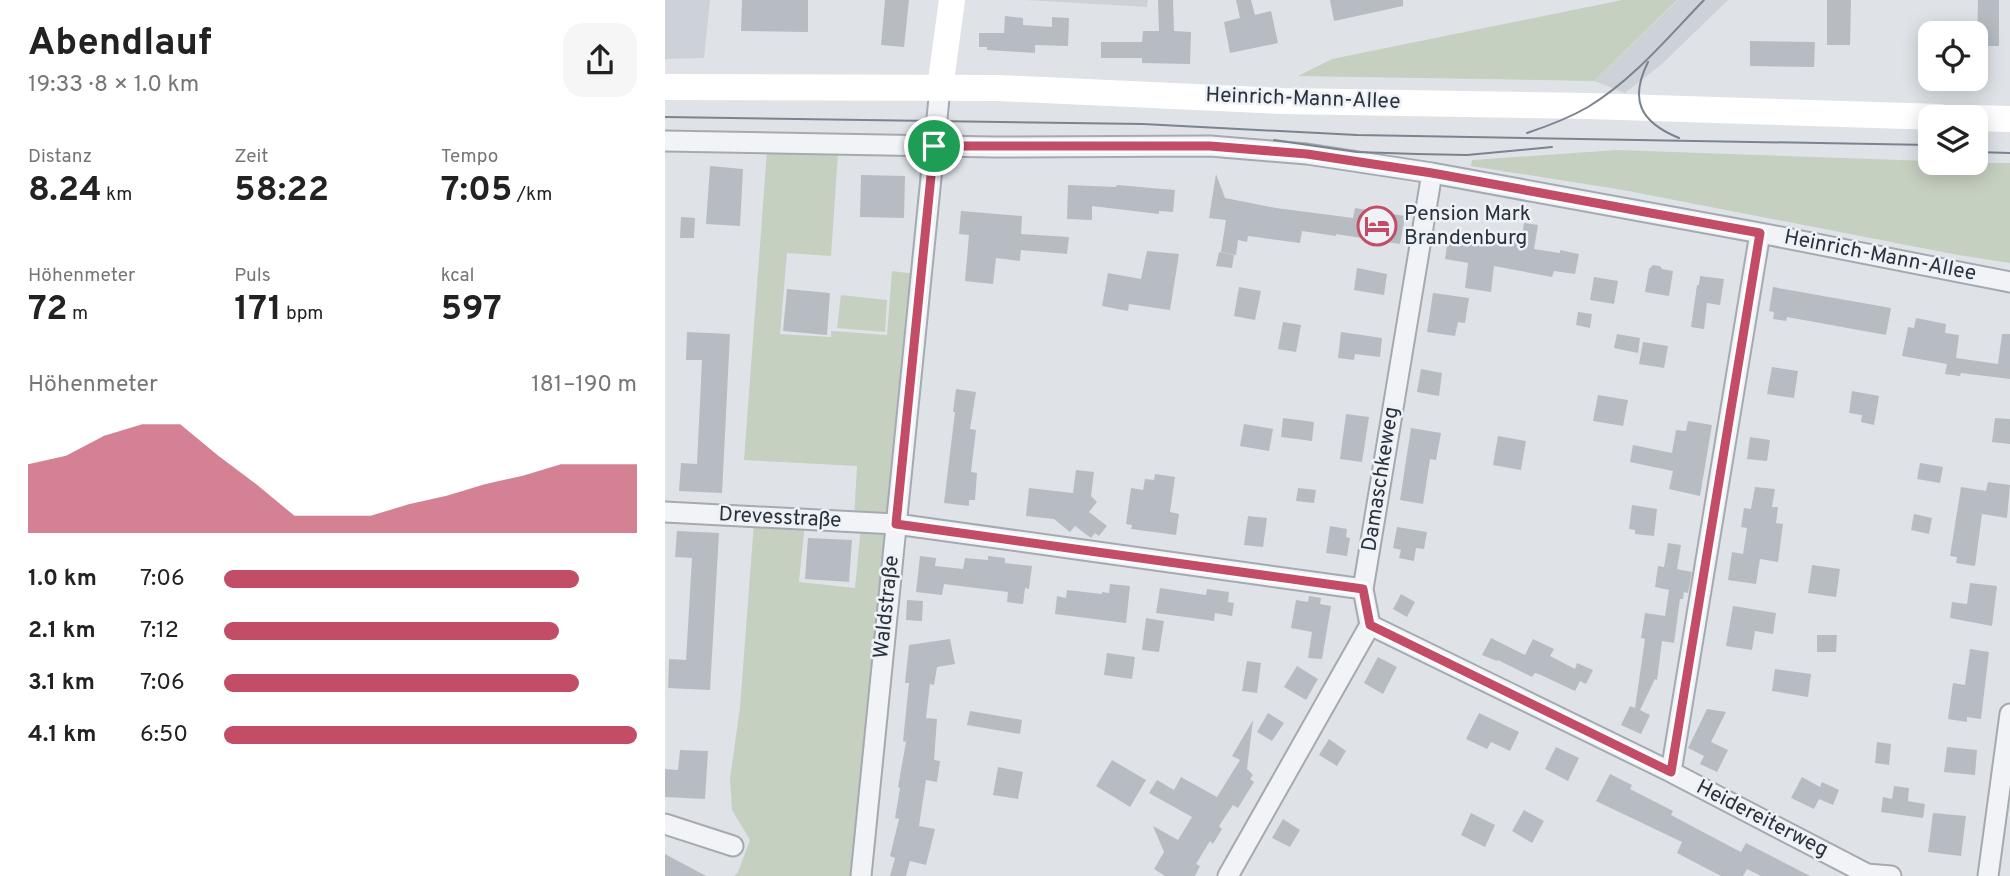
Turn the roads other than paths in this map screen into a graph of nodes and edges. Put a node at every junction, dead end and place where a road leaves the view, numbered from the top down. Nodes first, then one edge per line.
1 (952, 0) edge
2 (665, 87) edge
3 (940, 88) junction
4 (1918, 116) edge
5 (1988, 118) edge
6 (2010, 119) edge
7 (665, 141) edge
8 (934, 146) junction
9 (1432, 173) junction
10 (1760, 233) junction
11 (2010, 282) edge
12 (665, 512) edge
13 (896, 524) junction
14 (1363, 589) junction
15 (1370, 625) junction
16 (2010, 714) edge
17 (1671, 772) junction
18 (665, 824) edge
19 (733, 846) dead end
20 (862, 876) edge
21 (1228, 876) edge
22 (1891, 876) edge
23 (1988, 876) edge

1 - 3 main road
2 - 3 main road, Heinrich-Mann-Allee
3 - 4 main road, Heinrich-Mann-Allee
3 - 8 street, Waldstraße
5 - 6 main road
7 - 8 street, Heinrich-Mann-Allee
8 - 9 street, Heinrich-Mann-Allee
8 - 13 street, Waldstraße
9 - 10 street, Heinrich-Mann-Allee
9 - 14 street, Damaschkeweg
10 - 11 street, Heinrich-Mann-Allee
10 - 17 street
12 - 13 street, Drevesstraße
13 - 14 street
13 - 20 street, Waldstraße
14 - 15 street, Damaschkeweg
15 - 17 street, Heidereiterweg
15 - 21 street
16 - 23 street
17 - 22 street, Heidereiterweg
18 - 19 street

